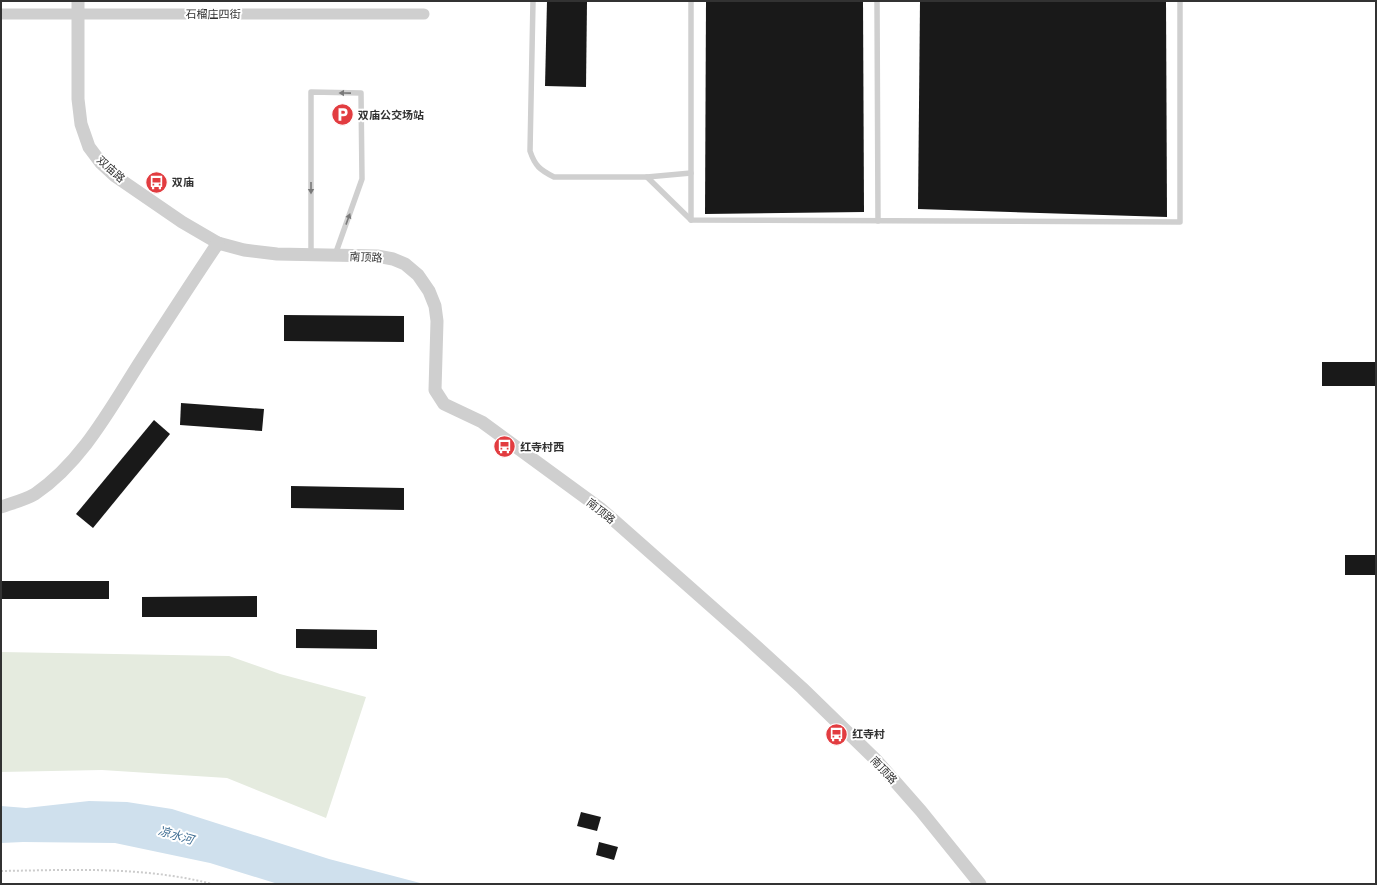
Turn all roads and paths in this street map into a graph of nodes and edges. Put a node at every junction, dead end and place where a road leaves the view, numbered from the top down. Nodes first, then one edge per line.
1 (533, 1) edge
2 (691, 1) edge
3 (877, 1) edge
4 (1180, 1) edge
5 (79, 7) edge
6 (1, 14) edge
7 (424, 14) dead end
8 (691, 173) junction
9 (647, 178) junction
10 (691, 220) junction
11 (878, 221) junction
12 (218, 243) junction
13 (311, 255) junction
14 (335, 255) junction
15 (1, 507) edge
16 (1, 871) edge
17 (212, 884) edge
18 (980, 884) edge

1 - 9 lane
2 - 8 lane
3 - 11 lane
4 - 11 lane
5 - 6 street, 石榴庄四街
5 - 7 street, 石榴庄四街
5 - 12 street, 双庙路
8 - 9 lane
8 - 10 lane
9 - 10 lane
10 - 11 lane
12 - 13 street, 南顶路
12 - 15 street
13 - 14 street, 南顶路
14 -> 13 lane
14 - 18 street, 南顶路
16 - 17 path

